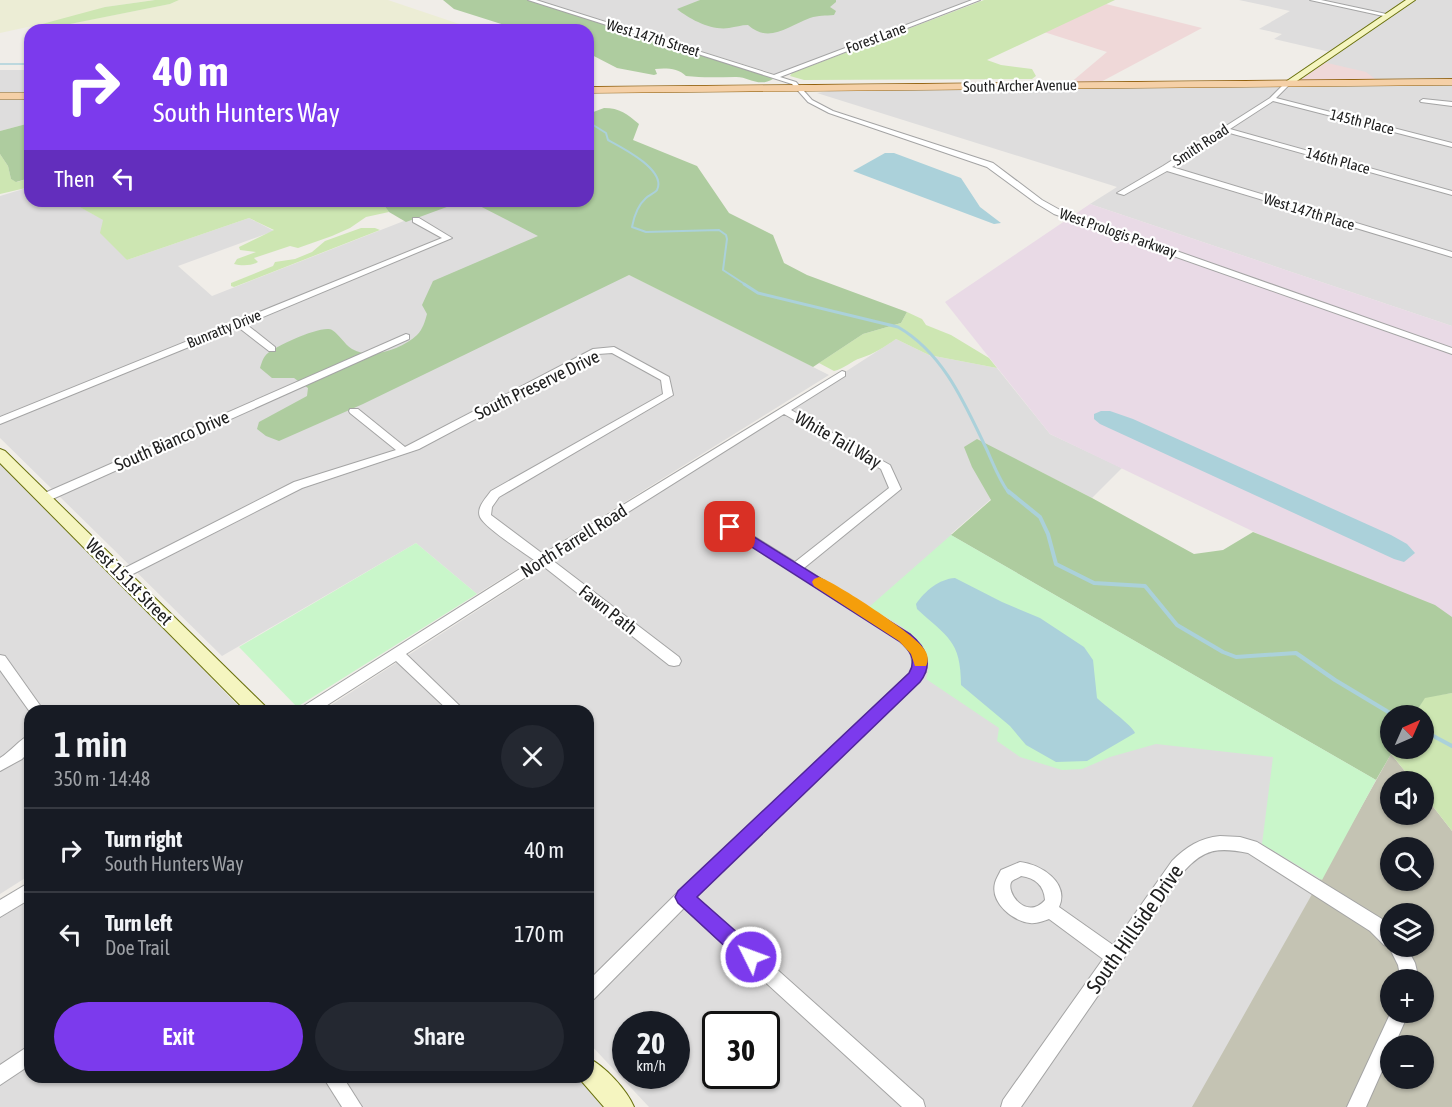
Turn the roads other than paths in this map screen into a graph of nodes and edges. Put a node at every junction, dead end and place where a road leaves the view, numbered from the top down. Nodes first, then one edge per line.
1 (531, 0) edge
2 (977, 0) edge
3 (1313, 0) edge
4 (1411, 0) edge
5 (1388, 15) junction
6 (1300, 75) junction
7 (776, 76) junction
8 (1452, 82) edge
9 (1288, 83) junction
10 (1322, 83) junction
11 (1256, 84) junction
12 (800, 88) junction
13 (594, 90) edge
14 (1279, 93) junction
15 (0, 96) edge
16 (24, 96) edge
17 (1272, 99) junction
18 (1423, 101) dead end
19 (1452, 104) edge
20 (1225, 130) junction
21 (1452, 145) edge
22 (1166, 168) junction
23 (1452, 192) edge
24 (1121, 193) dead end
25 (416, 220) dead end
26 (1452, 255) edge
27 (239, 323) junction
28 (406, 337) dead end
29 (272, 349) dead end
30 (1452, 351) edge
31 (842, 374) dead end
32 (784, 410) junction
33 (354, 411) dead end
34 (0, 422) edge
35 (404, 451) junction
36 (0, 453) edge
37 (44, 498) junction
38 (730, 527) dead end
39 (543, 560) junction
40 (796, 568) junction
41 (121, 575) junction
42 (397, 654) junction
43 (0, 660) edge
44 (674, 661) dead end
45 (33, 705) edge
46 (252, 705) edge
47 (316, 705) edge
48 (452, 705) edge
49 (24, 747) edge
50 (0, 765) edge
51 (24, 894) edge
52 (684, 897) junction
53 (0, 909) edge
54 (1049, 909) dead end
55 (1380, 930) edge
56 (1114, 956) junction
57 (594, 987) edge
58 (1395, 1023) edge
59 (24, 1058) edge
60 (0, 1076) edge
61 (594, 1078) edge
62 (336, 1083) edge
63 (353, 1107) edge
64 (621, 1107) edge
65 (916, 1107) edge
66 (1010, 1107) edge
67 (1356, 1107) edge

1 - 7 street, West 147th Street
2 - 7 street, Forest Lane
3 - 5 street
4 - 5 street, Smith Road
5 - 6 street, Smith Road
6 - 9 street, Smith Road
6 - 10 street
7 - 12 street, West 147th Street
8 - 10 main road, South Archer Avenue
9 - 10 main road, South Archer Avenue
9 - 11 main road, South Archer Avenue
9 - 14 street, Smith Road
11 - 12 main road, South Archer Avenue
11 - 14 street
12 - 13 main road, South Archer Avenue
12 - 30 street, West Prologis Parkway
14 - 17 street, Smith Road
15 - 16 main road
17 - 20 street, Smith Road
17 - 21 street, 145th Place
18 - 19 street
20 - 22 street, Smith Road
20 - 23 street, 146th Place
22 - 24 street, Smith Road
22 - 26 street, West 147th Place
25 - 27 street, Bunratty Drive
27 - 29 street
27 - 34 street, Bunratty Drive
28 - 37 street, South Bianco Drive
31 - 32 street, North Farrell Road
32 - 39 street, North Farrell Road
32 - 40 street, White Tail Way
33 - 35 street
35 - 39 street, South Preserve Drive
35 - 41 street, South Preserve Drive
36 - 37 street, West 151st Street
37 - 41 street, West 151st Street
38 - 40 street
39 - 42 street, North Farrell Road
39 - 44 street, Fawn Path
40 - 52 street
41 - 46 street, West 151st Street
42 - 47 street, North Farrell Road
42 - 48 street
43 - 45 street
49 - 50 street
51 - 53 street
52 - 57 street
52 - 65 street
54 - 56 street
55 - 56 street, South Hillside Drive
56 - 66 street, South Hillside Drive
58 - 67 street
59 - 60 street
61 - 64 street
62 - 63 street

